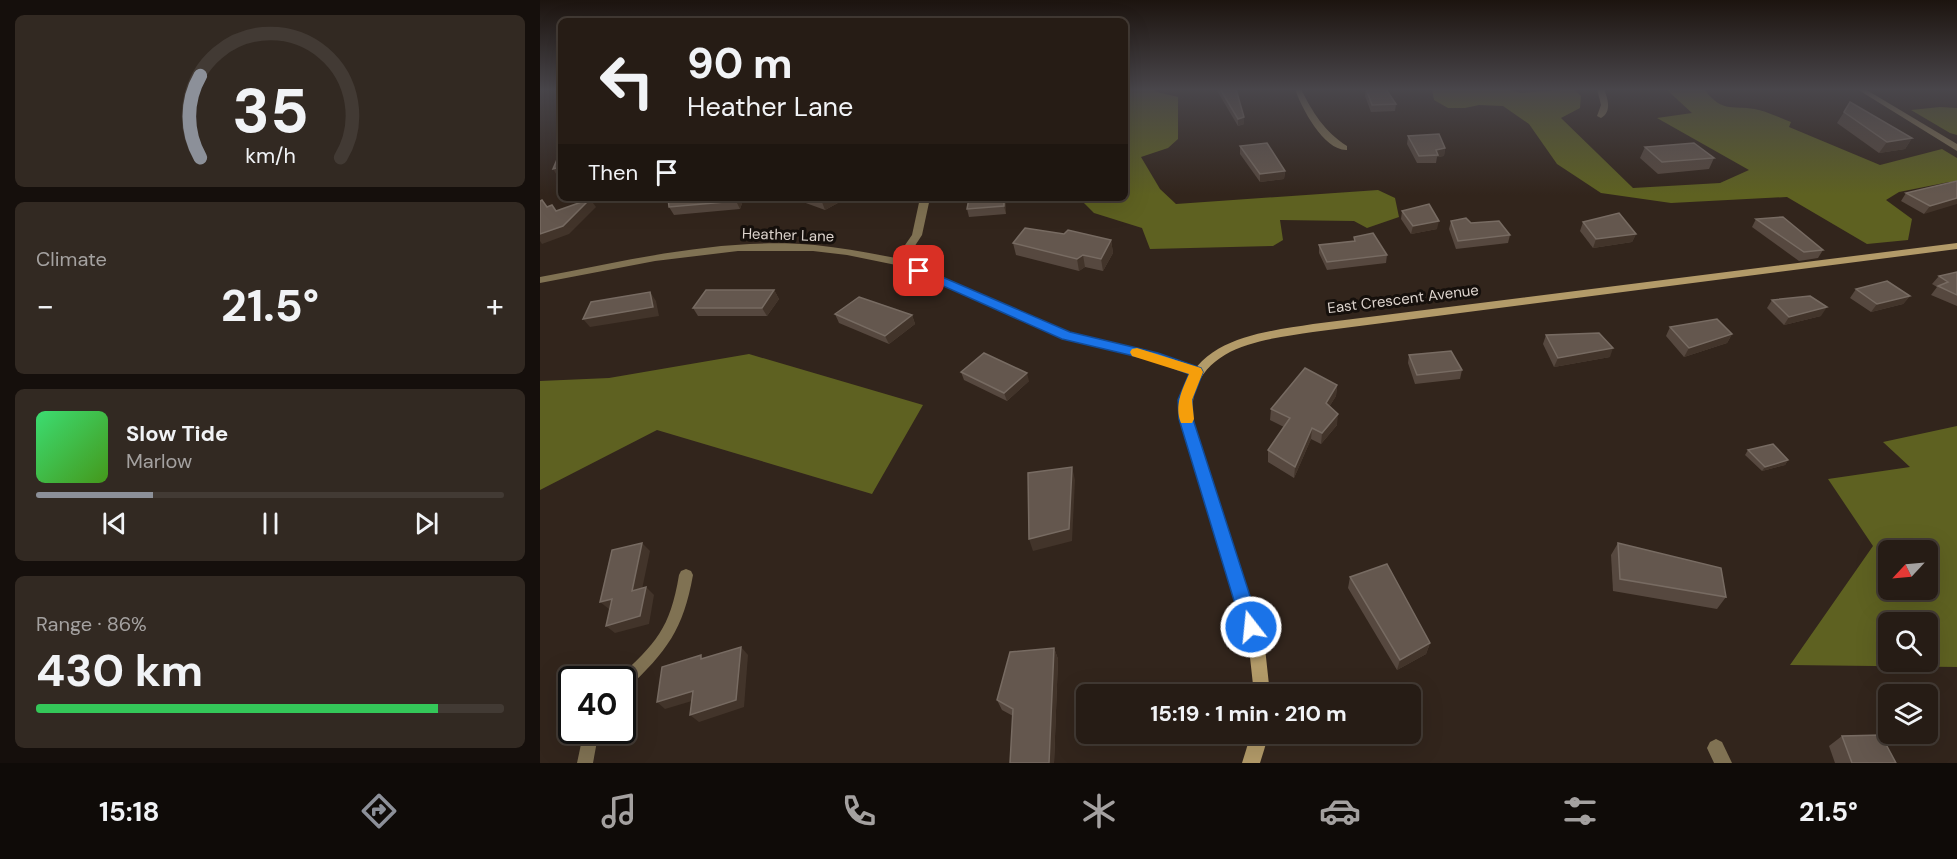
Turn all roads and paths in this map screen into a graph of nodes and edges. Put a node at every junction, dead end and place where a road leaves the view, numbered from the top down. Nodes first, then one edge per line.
1 (1316, 125) edge
2 (1920, 125) edge
3 (1344, 148) dead end
4 (1957, 148) edge
5 (924, 201) edge
6 (1957, 246) edge
7 (899, 262) junction
8 (540, 280) edge
9 (1197, 372) junction
10 (686, 575) dead end
11 (636, 670) edge
12 (1261, 684) edge
13 (589, 744) edge
14 (1257, 744) edge
15 (585, 763) edge
16 (1251, 763) edge

1 - 3 street
2 - 4 street
5 - 7 street
6 - 9 street, East Crescent Avenue
7 - 8 street, Heather Lane
7 - 9 street, Heather Lane
9 - 12 street, East Crescent Avenue
10 - 11 lane
13 - 15 lane
14 - 16 street

